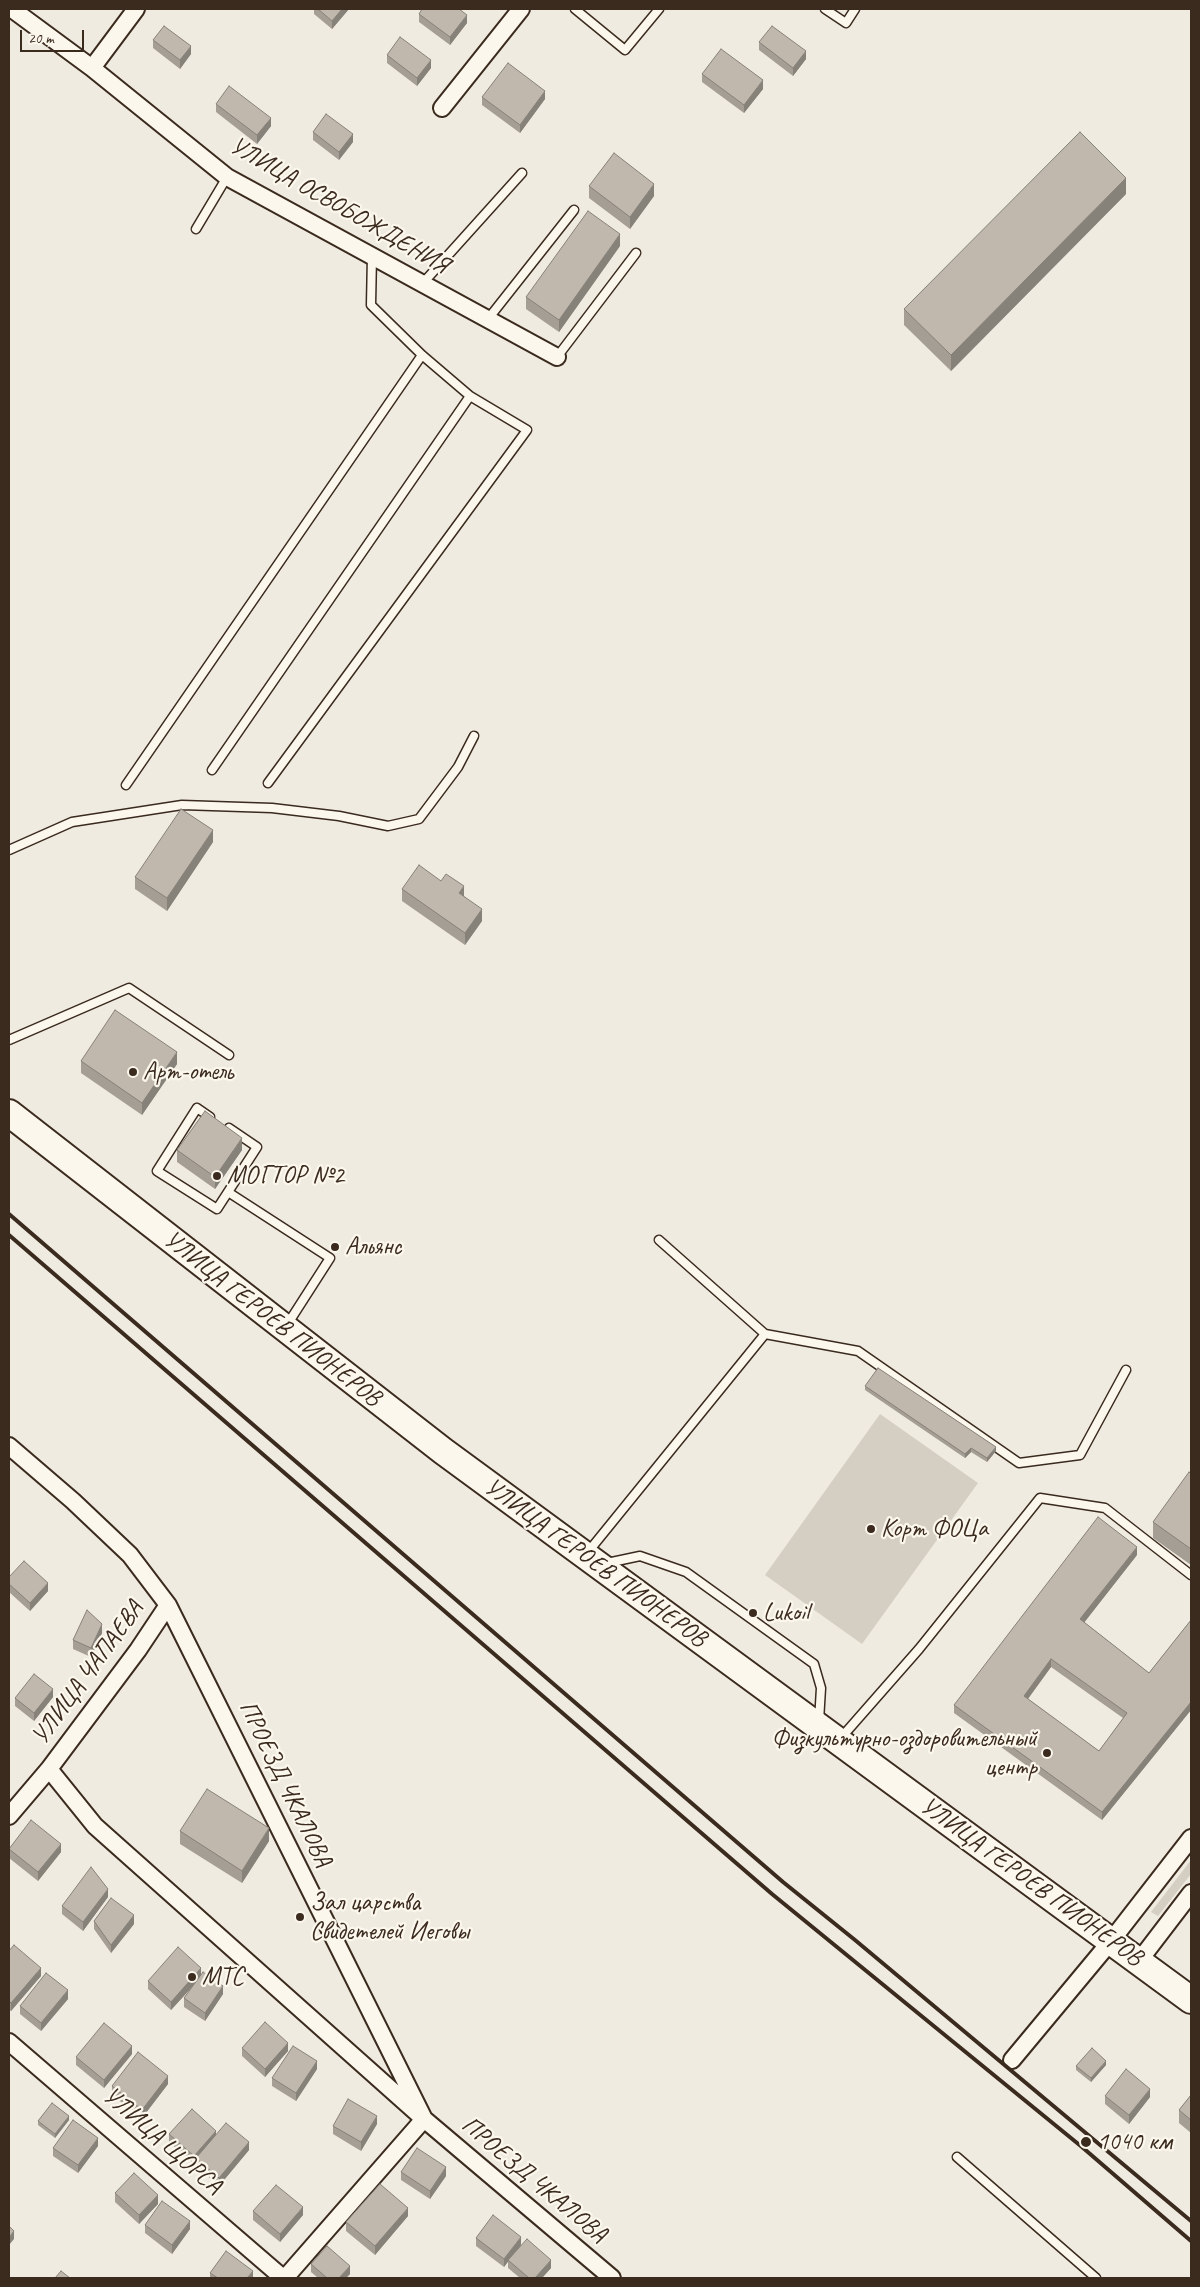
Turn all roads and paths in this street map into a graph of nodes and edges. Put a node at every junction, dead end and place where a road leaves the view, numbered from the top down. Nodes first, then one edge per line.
1 (12, 9) edge
2 (136, 9) edge
3 (521, 9) edge
4 (575, 9) edge
5 (659, 9) edge
6 (825, 9) edge
7 (856, 9) edge
8 (92, 68) junction
9 (442, 108) dead end
10 (522, 173) dead end
11 (227, 177) junction
12 (574, 210) dead end
13 (196, 229) dead end
14 (636, 253) dead end
15 (372, 256) junction
16 (423, 283) junction
17 (488, 319) junction
18 (422, 355) junction
19 (557, 357) joint
20 (470, 396) junction
21 (474, 736) dead end
22 (212, 770) dead end
23 (268, 783) dead end
24 (126, 785) dead end
25 (9, 850) edge
26 (9, 1040) edge
27 (229, 1055) dead end
28 (9, 1113) edge
29 (228, 1192) junction
30 (659, 1240) dead end
31 (284, 1329) junction
32 (766, 1334) junction
33 (1126, 1370) dead end
34 (9, 1446) edge
35 (591, 1560) junction
36 (1191, 1575) edge
37 (168, 1605) junction
38 (828, 1733) junction
39 (49, 1769) junction
40 (9, 1816) edge
41 (1191, 1838) edge
42 (1191, 1893) edge
43 (1111, 1941) junction
44 (1139, 1962) junction
45 (1191, 2000) edge
46 (9, 2042) edge
47 (1012, 2060) dead end
48 (424, 2120) junction
49 (957, 2157) dead end
50 (284, 2278) edge
51 (612, 2278) edge
52 (1096, 2278) edge

1 - 8 street, УЛИЦА ОСВОБОЖДЕНИЯ
2 - 8 street
3 - 9 street
4 - 5 lane
6 - 7 lane
8 - 11 street, УЛИЦА ОСВОБОЖДЕНИЯ
10 - 16 lane
11 - 13 lane
11 - 15 street, УЛИЦА ОСВОБОЖДЕНИЯ
12 - 17 lane
14 - 19 lane
15 - 16 street, УЛИЦА ОСВОБОЖДЕНИЯ
15 - 18 lane
16 - 17 street, УЛИЦА ОСВОБОЖДЕНИЯ
17 - 19 street, УЛИЦА ОСВОБОЖДЕНИЯ
18 - 20 lane
18 - 24 lane
20 - 22 lane
20 - 23 lane
21 - 25 lane
26 - 27 lane
28 - 31 main road, УЛИЦА ГЕРОЕВ ПИОНЕРОВ
29 - 29 lane
29 - 31 lane
30 - 32 lane
31 - 35 main road, УЛИЦА ГЕРОЕВ ПИОНЕРОВ
32 - 33 lane
32 - 35 lane
34 - 37 street
35 - 38 main road, УЛИЦА ГЕРОЕВ ПИОНЕРОВ
35 - 38 lane
36 - 38 lane
37 - 39 street, УЛИЦА ЧАПАЕВА
37 - 48 street, ПРОЕЗД ЧКАЛОВА
38 - 43 main road, УЛИЦА ГЕРОЕВ ПИОНЕРОВ
39 - 40 street, УЛИЦА ЧАПАЕВА
39 - 48 street, ПРОЕЗД ЧКАЛОВА
41 - 43 street
42 - 44 street
43 - 44 main road, УЛИЦА ГЕРОЕВ ПИОНЕРОВ
43 - 47 street
44 - 45 main road, УЛИЦА ГЕРОЕВ ПИОНЕРОВ
46 - 50 street, УЛИЦА ЩОРСА
48 - 50 street
48 - 51 street, ПРОЕЗД ЧКАЛОВА
49 - 52 lane

